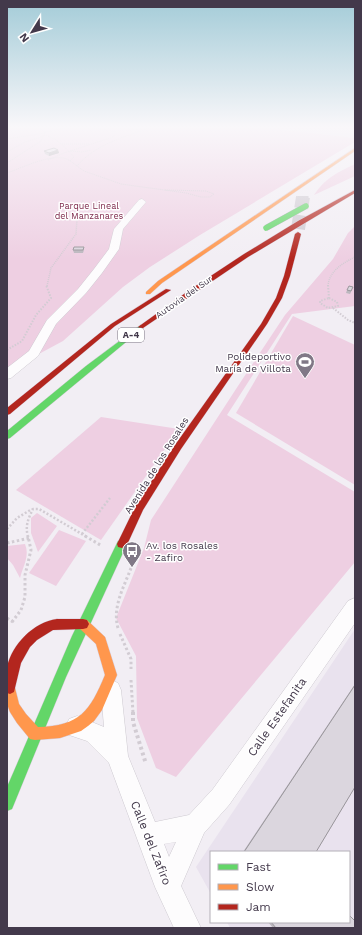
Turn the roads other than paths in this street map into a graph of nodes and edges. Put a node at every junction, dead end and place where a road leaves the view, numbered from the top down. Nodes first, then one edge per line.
1 (322, 172) edge
2 (328, 172) edge
3 (355, 181) edge
4 (355, 191) edge
5 (334, 192) dead end
6 (303, 196) tunnel mouth
7 (142, 202) dead end
8 (310, 204) dead end
9 (262, 230) dead end
10 (298, 234) tunnel mouth
11 (175, 285) dead end
12 (113, 325) junction
13 (7, 375) edge
14 (7, 412) edge
15 (7, 436) edge
16 (353, 613) edge
17 (83, 624) junction
18 (111, 675) junction
19 (77, 727) junction
20 (35, 734) junction
21 (117, 756) junction
22 (7, 804) edge
23 (196, 825) junction
24 (148, 836) junction
25 (168, 887) junction
26 (188, 928) edge

1 - 12 main road
2 - 6 main road
3 - 5 main road
4 - 15 main road, Autovía del Sur / A-4
7 - 13 street
8 - 9 main road, bridge
10 - 17 main road, Avenida de los Rosales
11 - 12 main road, Autovía del Sur / A-4
12 - 14 main road, Autovía del Sur / A-4
16 - 23 street, Calle Estefanita
17 - 18 main road
17 - 20 main road, Avenida de los Rosales
17 - 20 main road
18 - 19 main road
18 - 21 street, Calle del Zafiro
19 - 20 main road
19 - 21 street, Calle del Zafiro
20 - 22 main road, Avenida de los Rosales
21 - 24 street, Calle del Zafiro
23 - 24 street
23 - 25 street, Calle Estefanita
24 - 25 street, Calle del Zafiro
25 - 26 street, Calle del Zafiro

